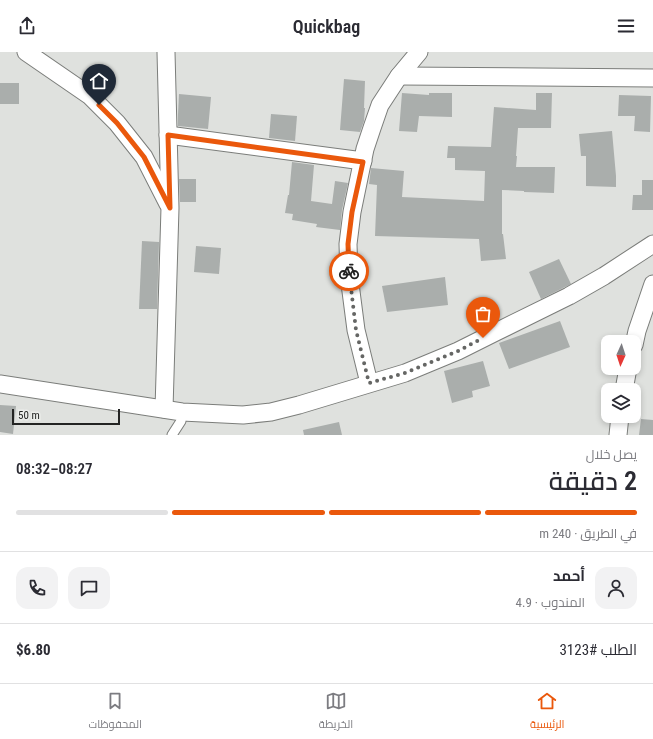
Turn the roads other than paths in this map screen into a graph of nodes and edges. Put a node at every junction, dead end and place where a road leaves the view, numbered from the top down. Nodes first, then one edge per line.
1 (26, 52) edge
2 (166, 52) edge
3 (419, 52) edge
4 (399, 76) junction
5 (653, 78) edge
6 (168, 135) junction
7 (363, 162) junction
8 (170, 208) junction
9 (653, 244) edge
10 (653, 284) edge
11 (636, 335) edge
12 (369, 383) junction
13 (0, 384) edge
14 (164, 409) junction
15 (182, 412) junction
16 (619, 423) edge
17 (172, 435) edge
18 (618, 435) edge

1 - 8 street
2 - 6 street
3 - 4 street
4 - 5 street
4 - 7 street
6 - 7 street
6 - 8 street
7 - 12 street
8 - 14 street
9 - 12 street
10 - 11 street
12 - 15 street
13 - 14 street
14 - 15 street
15 - 17 lane
16 - 18 street

